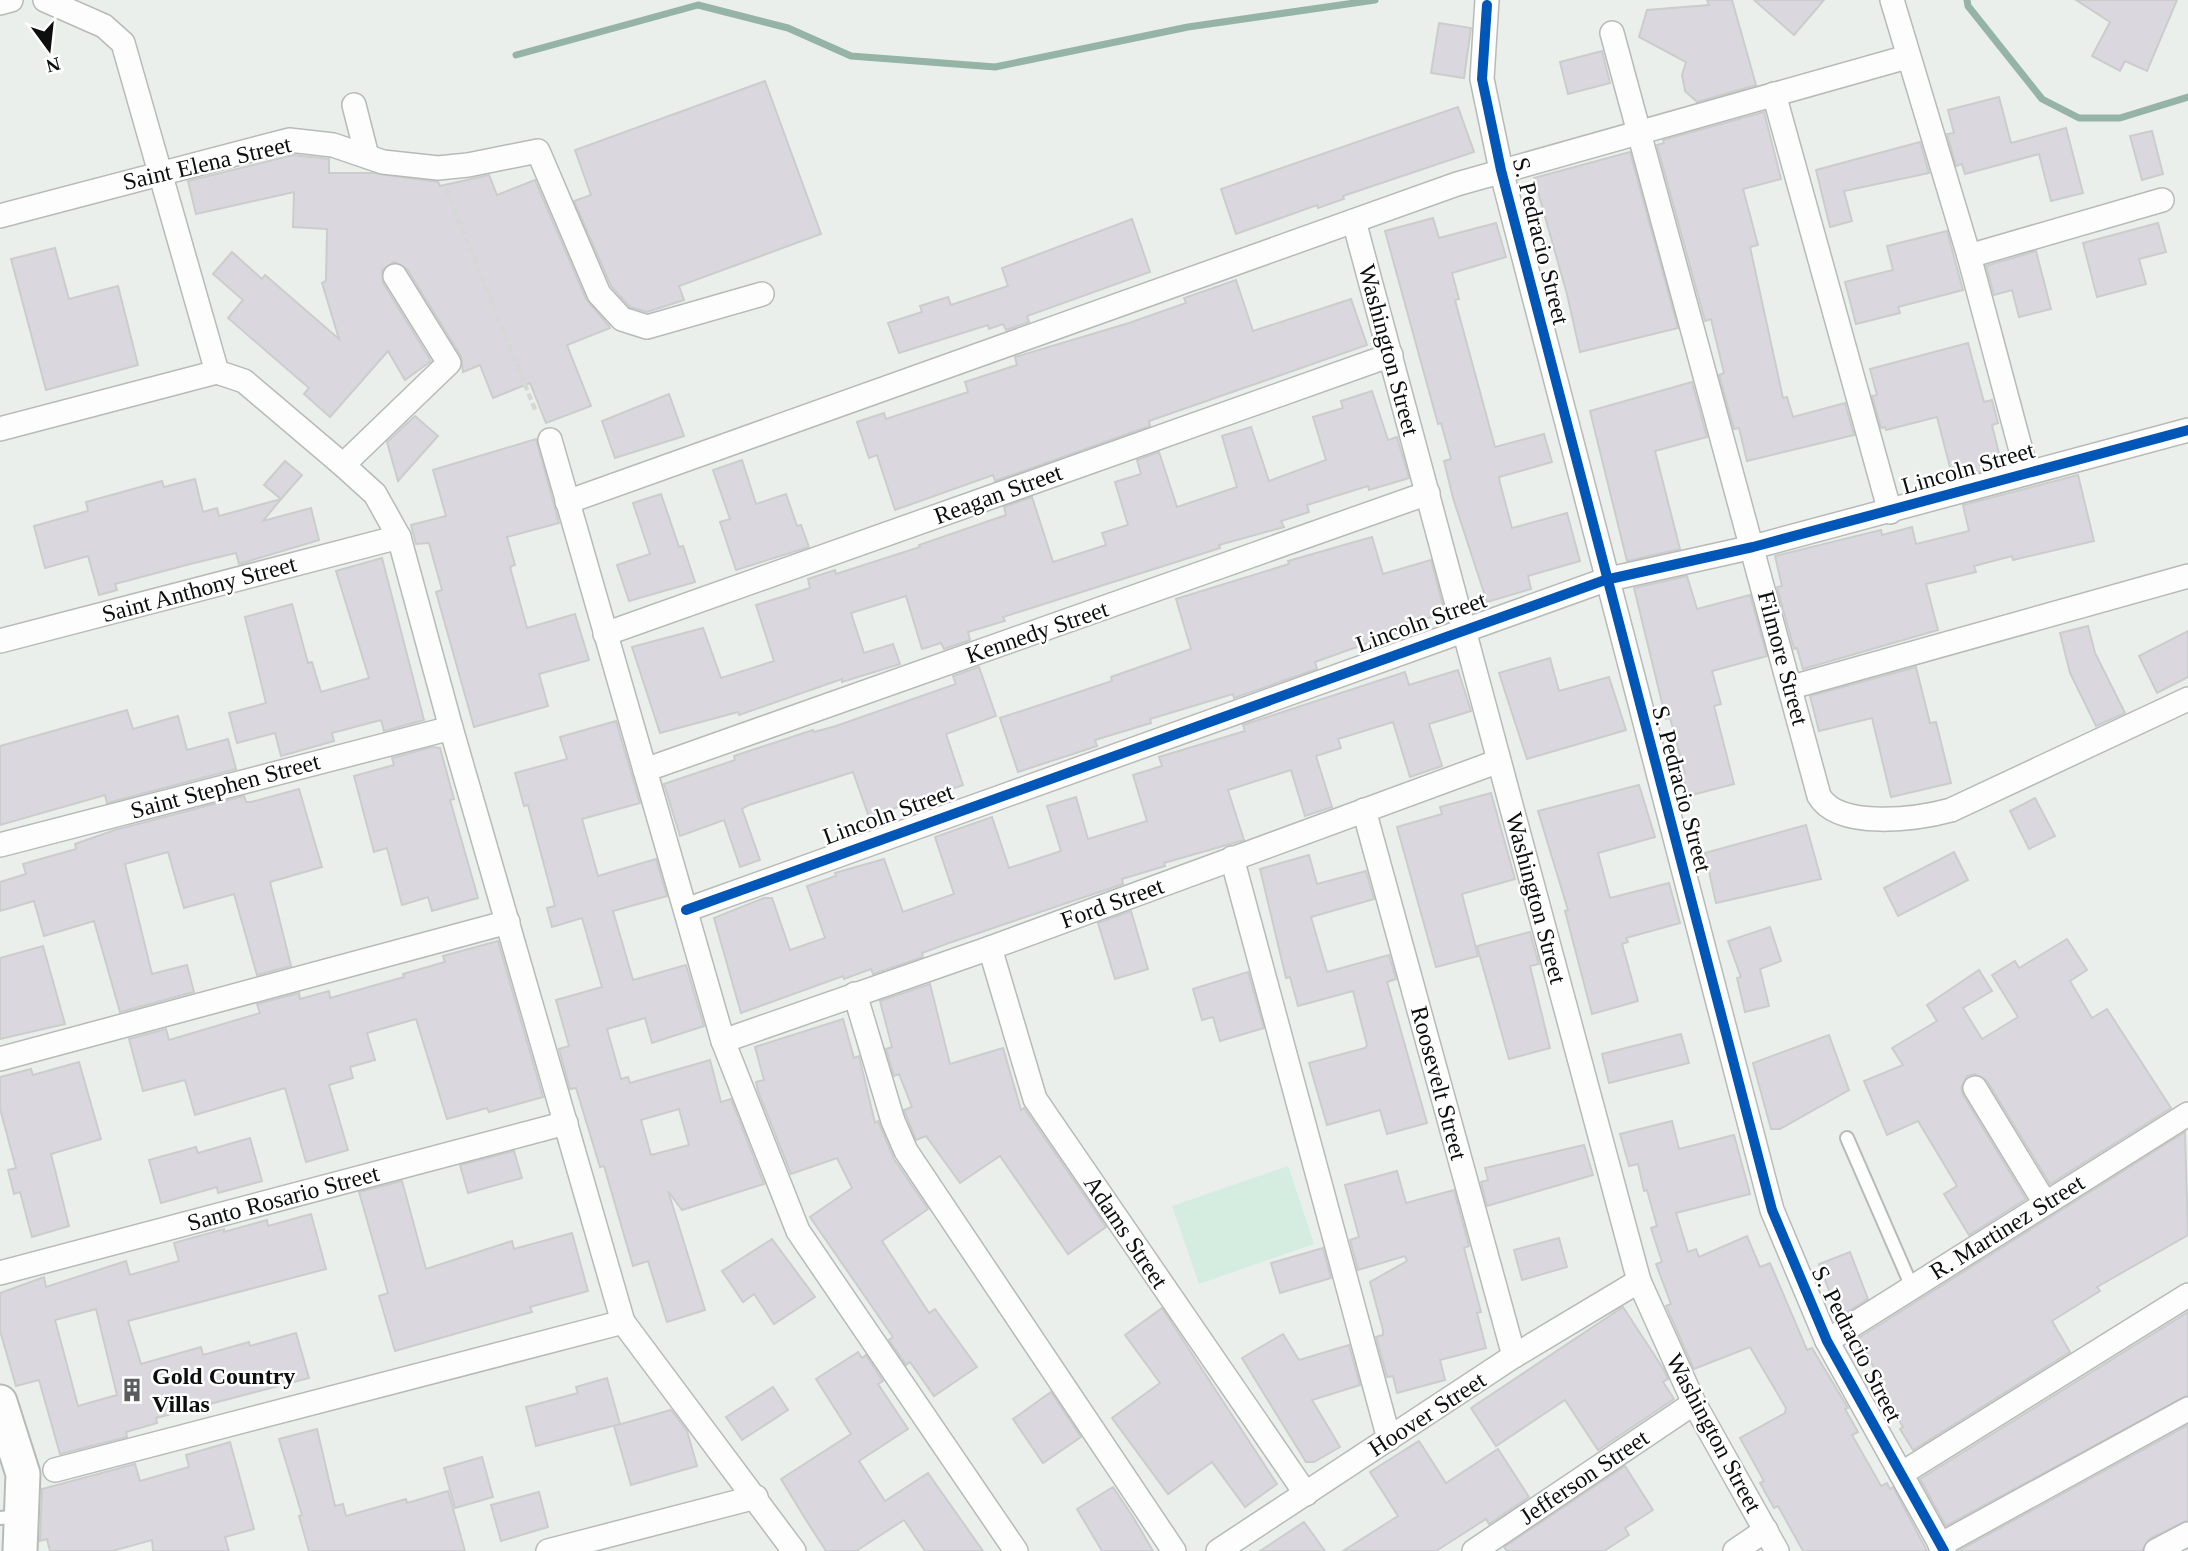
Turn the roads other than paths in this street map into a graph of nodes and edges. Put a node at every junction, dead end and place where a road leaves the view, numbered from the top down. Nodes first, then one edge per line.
1 (11, 0) edge
2 (45, 0) edge
3 (1892, 0) edge
4 (0, 3) edge
5 (1487, 3) edge
6 (1612, 33) dead end
7 (1907, 57) junction
8 (1774, 94) junction
9 (354, 105) dead end
10 (1641, 132) junction
11 (368, 156) junction
12 (1501, 170) junction
13 (160, 172) junction
14 (2162, 200) dead end
15 (0, 216) edge
16 (1354, 221) junction
17 (1969, 256) junction
18 (395, 276) dead end
19 (762, 294) dead end
20 (1391, 355) junction
21 (217, 372) junction
22 (0, 429) edge
23 (2188, 430) edge
24 (550, 440) dead end
25 (343, 465) junction
26 (2027, 473) junction
27 (1428, 493) junction
28 (567, 502) junction
29 (1890, 512) junction
30 (399, 537) junction
31 (1753, 547) junction
32 (2188, 576) edge
33 (1605, 580) junction
34 (1466, 628) junction
35 (605, 634) junction
36 (0, 641) edge
37 (1792, 687) junction
38 (2188, 699) edge
39 (451, 727) junction
40 (1499, 761) junction
41 (645, 770) junction
42 (1364, 810) junction
43 (0, 845) edge
44 (1232, 858) junction
45 (686, 910) junction
46 (508, 922) junction
47 (990, 948) junction
48 (855, 994) junction
49 (723, 1041) junction
50 (0, 1059) edge
51 (1975, 1088) dead end
52 (2188, 1114) edge
53 (566, 1123) junction
54 (1847, 1138) dead end
55 (2045, 1203) junction
56 (0, 1273) edge
57 (1639, 1282) junction
58 (1912, 1287) junction
59 (2188, 1295) edge
60 (623, 1322) junction
61 (1827, 1341) junction
62 (1514, 1356) junction
63 (0, 1402) edge
64 (1694, 1403) junction
65 (2188, 1409) edge
66 (1390, 1439) junction
67 (55, 1470) dead end
68 (1900, 1474) junction
69 (1306, 1494) junction
70 (755, 1497) junction
71 (11, 1517) edge
72 (1766, 1530) junction
73 (2188, 1534) edge
74 (1942, 1548) edge
75 (20, 1551) edge
76 (548, 1551) edge
77 (794, 1551) edge
78 (1016, 1551) edge
79 (1174, 1551) edge
80 (1218, 1551) edge
81 (1474, 1551) edge
82 (1735, 1551) edge
83 (1777, 1551) edge
84 (2156, 1551) edge

1 - 4 street
2 - 13 street
3 - 7 street
5 - 12 street, S. Pedracio Street
6 - 10 street, Filmore Street
7 - 8 street
7 - 17 street
8 - 10 street
8 - 29 street
9 - 11 street
10 - 12 street
10 - 31 street, Filmore Street
11 - 13 street, Saint Elena Street
11 - 19 street, Saint Elena Street
12 - 16 street
12 - 33 street, S. Pedracio Street
13 - 15 street, Saint Elena Street
13 - 21 street
14 - 17 street
16 - 20 street, Washington Street
16 - 28 street
17 - 26 street
18 - 25 street
20 - 27 street, Washington Street
20 - 35 street, Reagan Street
21 - 22 street
21 - 25 street
23 - 26 street, Lincoln Street
24 - 28 street
25 - 30 street
26 - 29 street, Lincoln Street
27 - 34 street, Washington Street
27 - 41 street, Kennedy Street
28 - 35 street
29 - 31 street, Lincoln Street
30 - 36 street, Saint Anthony Street
30 - 39 street
31 - 33 street, Lincoln Street
31 - 37 street, Filmore Street
32 - 37 street
33 - 34 street, Lincoln Street
33 - 61 street, S. Pedracio Street
34 - 40 street, Washington Street
34 - 45 street, Lincoln Street
35 - 41 street
37 - 38 street, Filmore Street
39 - 43 street, Saint Stephen Street
39 - 46 street
40 - 42 street, Ford Street
40 - 57 street, Washington Street
41 - 45 street
42 - 44 street, Ford Street
42 - 62 street, Roosevelt Street
44 - 47 street, Ford Street
44 - 66 street
45 - 49 street
46 - 50 street
46 - 53 street
47 - 48 street, Ford Street
47 - 69 street, Adams Street
48 - 49 street, Ford Street
48 - 79 street
49 - 78 street
51 - 55 street
52 - 55 street, R. Martinez Street
53 - 56 street, Santo Rosario Street
53 - 60 street
54 - 58 lane
55 - 58 street, R. Martinez Street
57 - 62 street, Hoover Street
57 - 64 street, Washington Street
58 - 61 street, R. Martinez Street
59 - 68 street
60 - 67 street
60 - 70 street
61 - 68 street, S. Pedracio Street
62 - 66 street, Hoover Street
63 - 71 street
64 - 72 street, Washington Street
64 - 81 street, Jefferson Street
65 - 74 street
66 - 69 street, Hoover Street
68 - 74 street, S. Pedracio Street
69 - 80 street, Hoover Street
70 - 76 street
70 - 77 street
71 - 75 street
72 - 82 street
72 - 83 street, Washington Street
73 - 84 street

